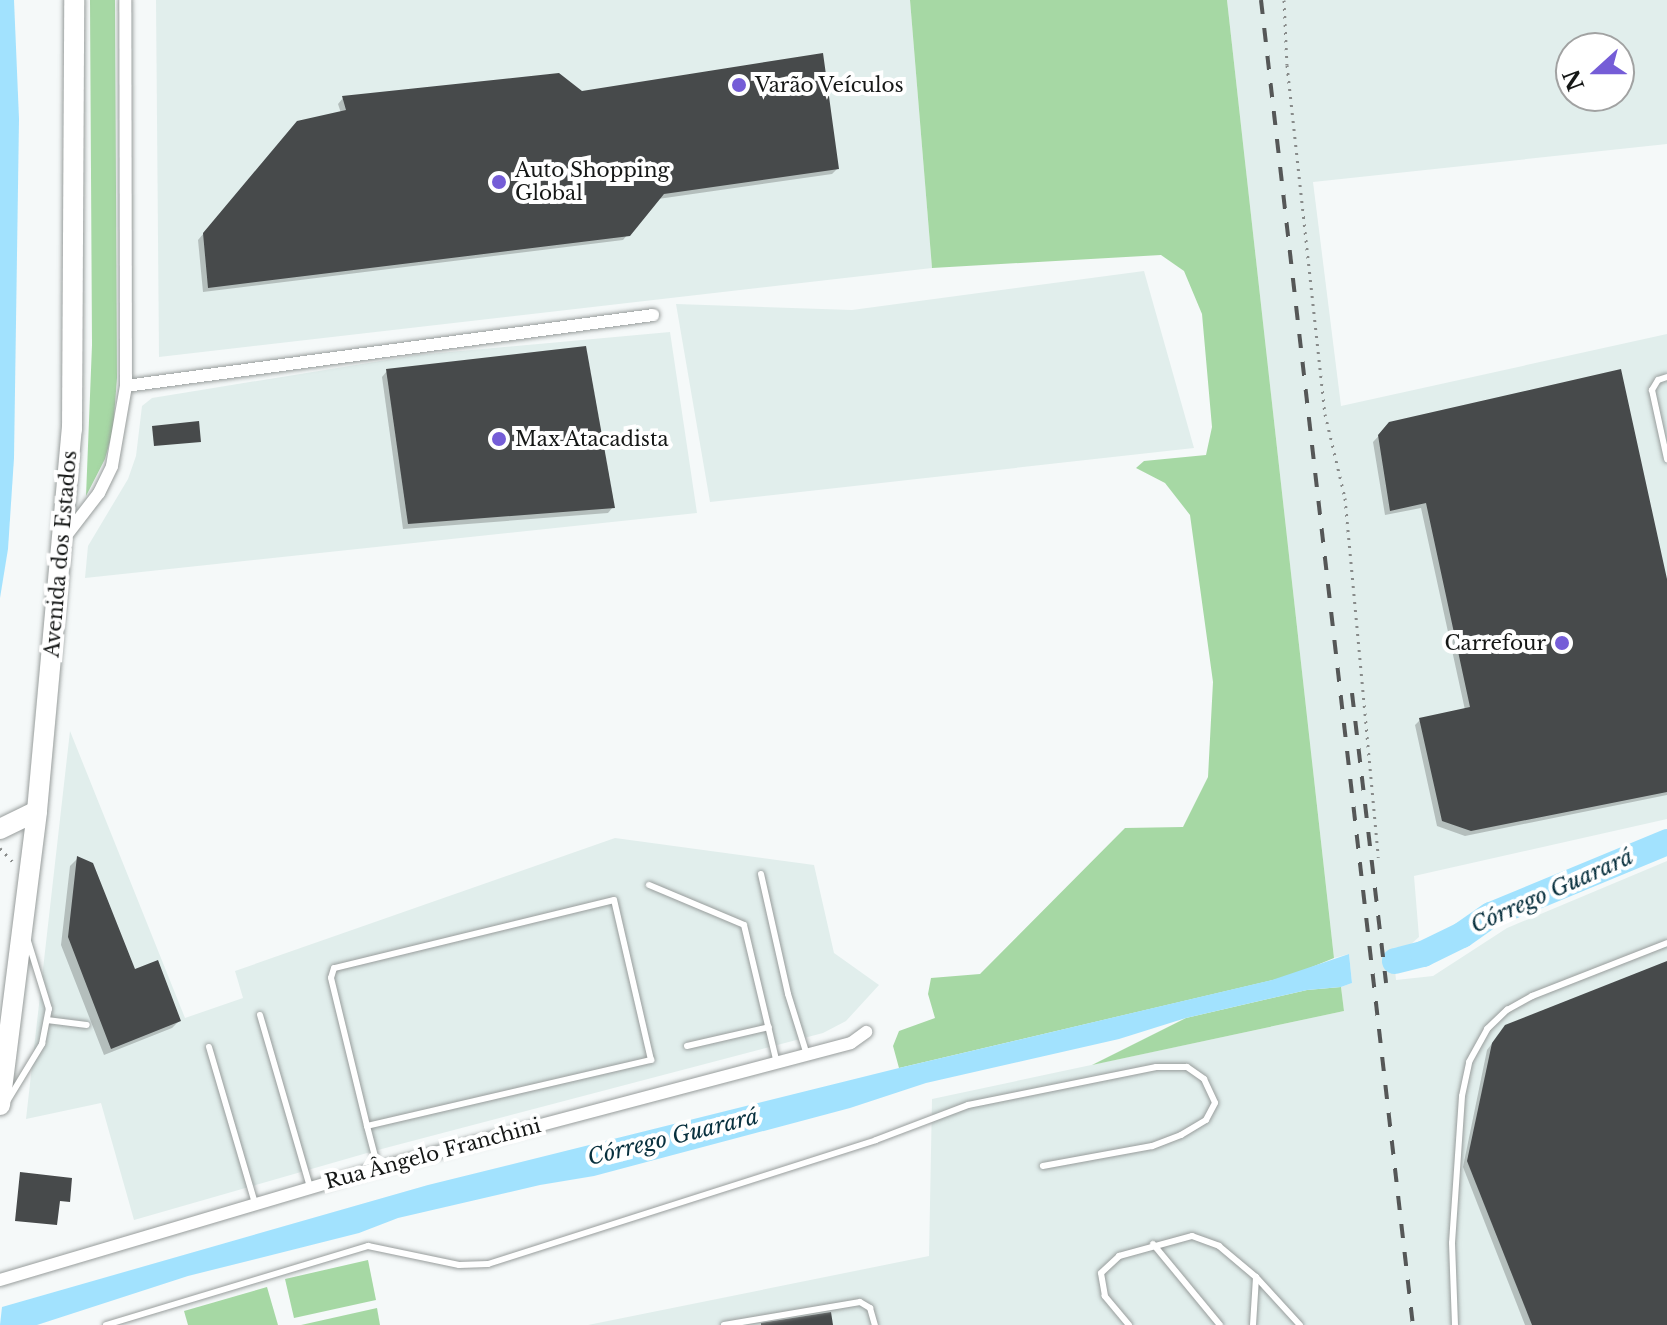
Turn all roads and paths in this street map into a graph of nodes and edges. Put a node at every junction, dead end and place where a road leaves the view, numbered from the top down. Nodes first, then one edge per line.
1 (74, 0) edge
2 (125, 0) edge
3 (1284, 0) edge
4 (653, 315) dead end
5 (1667, 377) edge
6 (126, 386) junction
7 (1667, 459) edge
8 (64, 538) junction
9 (37, 811) junction
10 (0, 829) edge
11 (1378, 857) dead end
12 (761, 874) dead end
13 (649, 885) dead end
14 (22, 925) junction
15 (1667, 943) edge
16 (260, 1015) dead end
17 (47, 1020) junction
18 (87, 1025) dead end
19 (769, 1027) junction
20 (866, 1032) dead end
21 (687, 1046) dead end
22 (209, 1047) dead end
23 (807, 1055) junction
24 (777, 1064) junction
25 (0, 1105) edge
26 (0, 1113) edge
27 (367, 1126) junction
28 (1043, 1166) dead end
29 (378, 1168) junction
30 (310, 1187) junction
31 (255, 1203) junction
32 (1153, 1244) junction
33 (1256, 1277) junction
34 (0, 1280) edge
35 (106, 1325) edge
36 (724, 1325) edge
37 (875, 1325) edge
38 (1129, 1325) edge
39 (1220, 1325) edge
40 (1253, 1325) edge
41 (1300, 1325) edge
42 (1455, 1325) edge

1 - 8 highway, Avenida dos Estados
2 - 6 street
3 - 11 path
4 - 6 street
5 - 7 lane
6 - 8 street
8 - 9 highway, Avenida dos Estados
9 - 10 highway
9 - 14 highway, Avenida dos Estados
12 - 23 lane
13 - 19 lane
14 - 17 lane
14 - 25 highway, Avenida dos Estados
15 - 42 lane
16 - 30 lane
17 - 18 lane
17 - 26 lane
19 - 21 lane
19 - 24 lane
20 - 23 street, Rua Ângelo Franchini
22 - 31 lane
23 - 24 street, Rua Ângelo Franchini
24 - 29 street, Rua Ângelo Franchini
27 - 27 lane
27 - 29 lane
28 - 35 lane
29 - 30 street, Rua Ângelo Franchini
30 - 31 street, Rua Ângelo Franchini
31 - 34 street, Rua Ângelo Franchini
32 - 33 lane
32 - 38 lane
32 - 39 lane
33 - 40 lane
33 - 41 lane
36 - 37 lane

